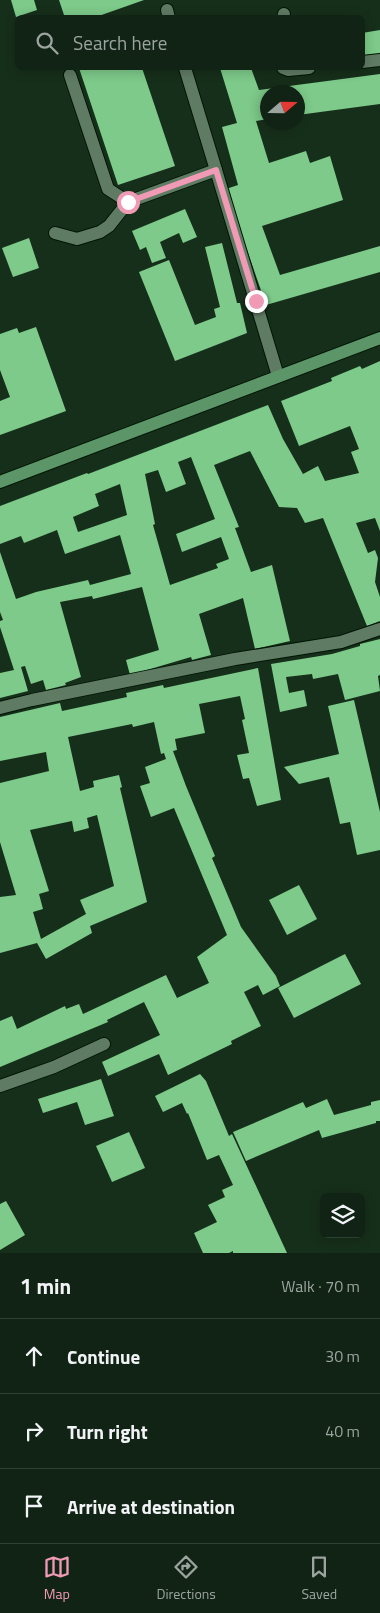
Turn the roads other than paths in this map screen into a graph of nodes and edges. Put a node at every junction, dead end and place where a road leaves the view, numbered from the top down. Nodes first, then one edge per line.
1 (380, 60) edge
2 (365, 62) edge
3 (186, 70) edge
4 (70, 75) dead end
5 (216, 170) junction
6 (128, 202) junction
7 (55, 233) dead end
8 (380, 338) edge
9 (278, 376) junction
10 (0, 482) edge
11 (380, 629) edge
12 (0, 708) edge
13 (104, 1044) dead end
14 (0, 1086) edge

1 - 2 lane
3 - 5 lane
4 - 6 lane
5 - 6 lane
5 - 9 lane
6 - 7 lane
8 - 9 main road
9 - 10 main road
11 - 12 lane
13 - 14 lane

